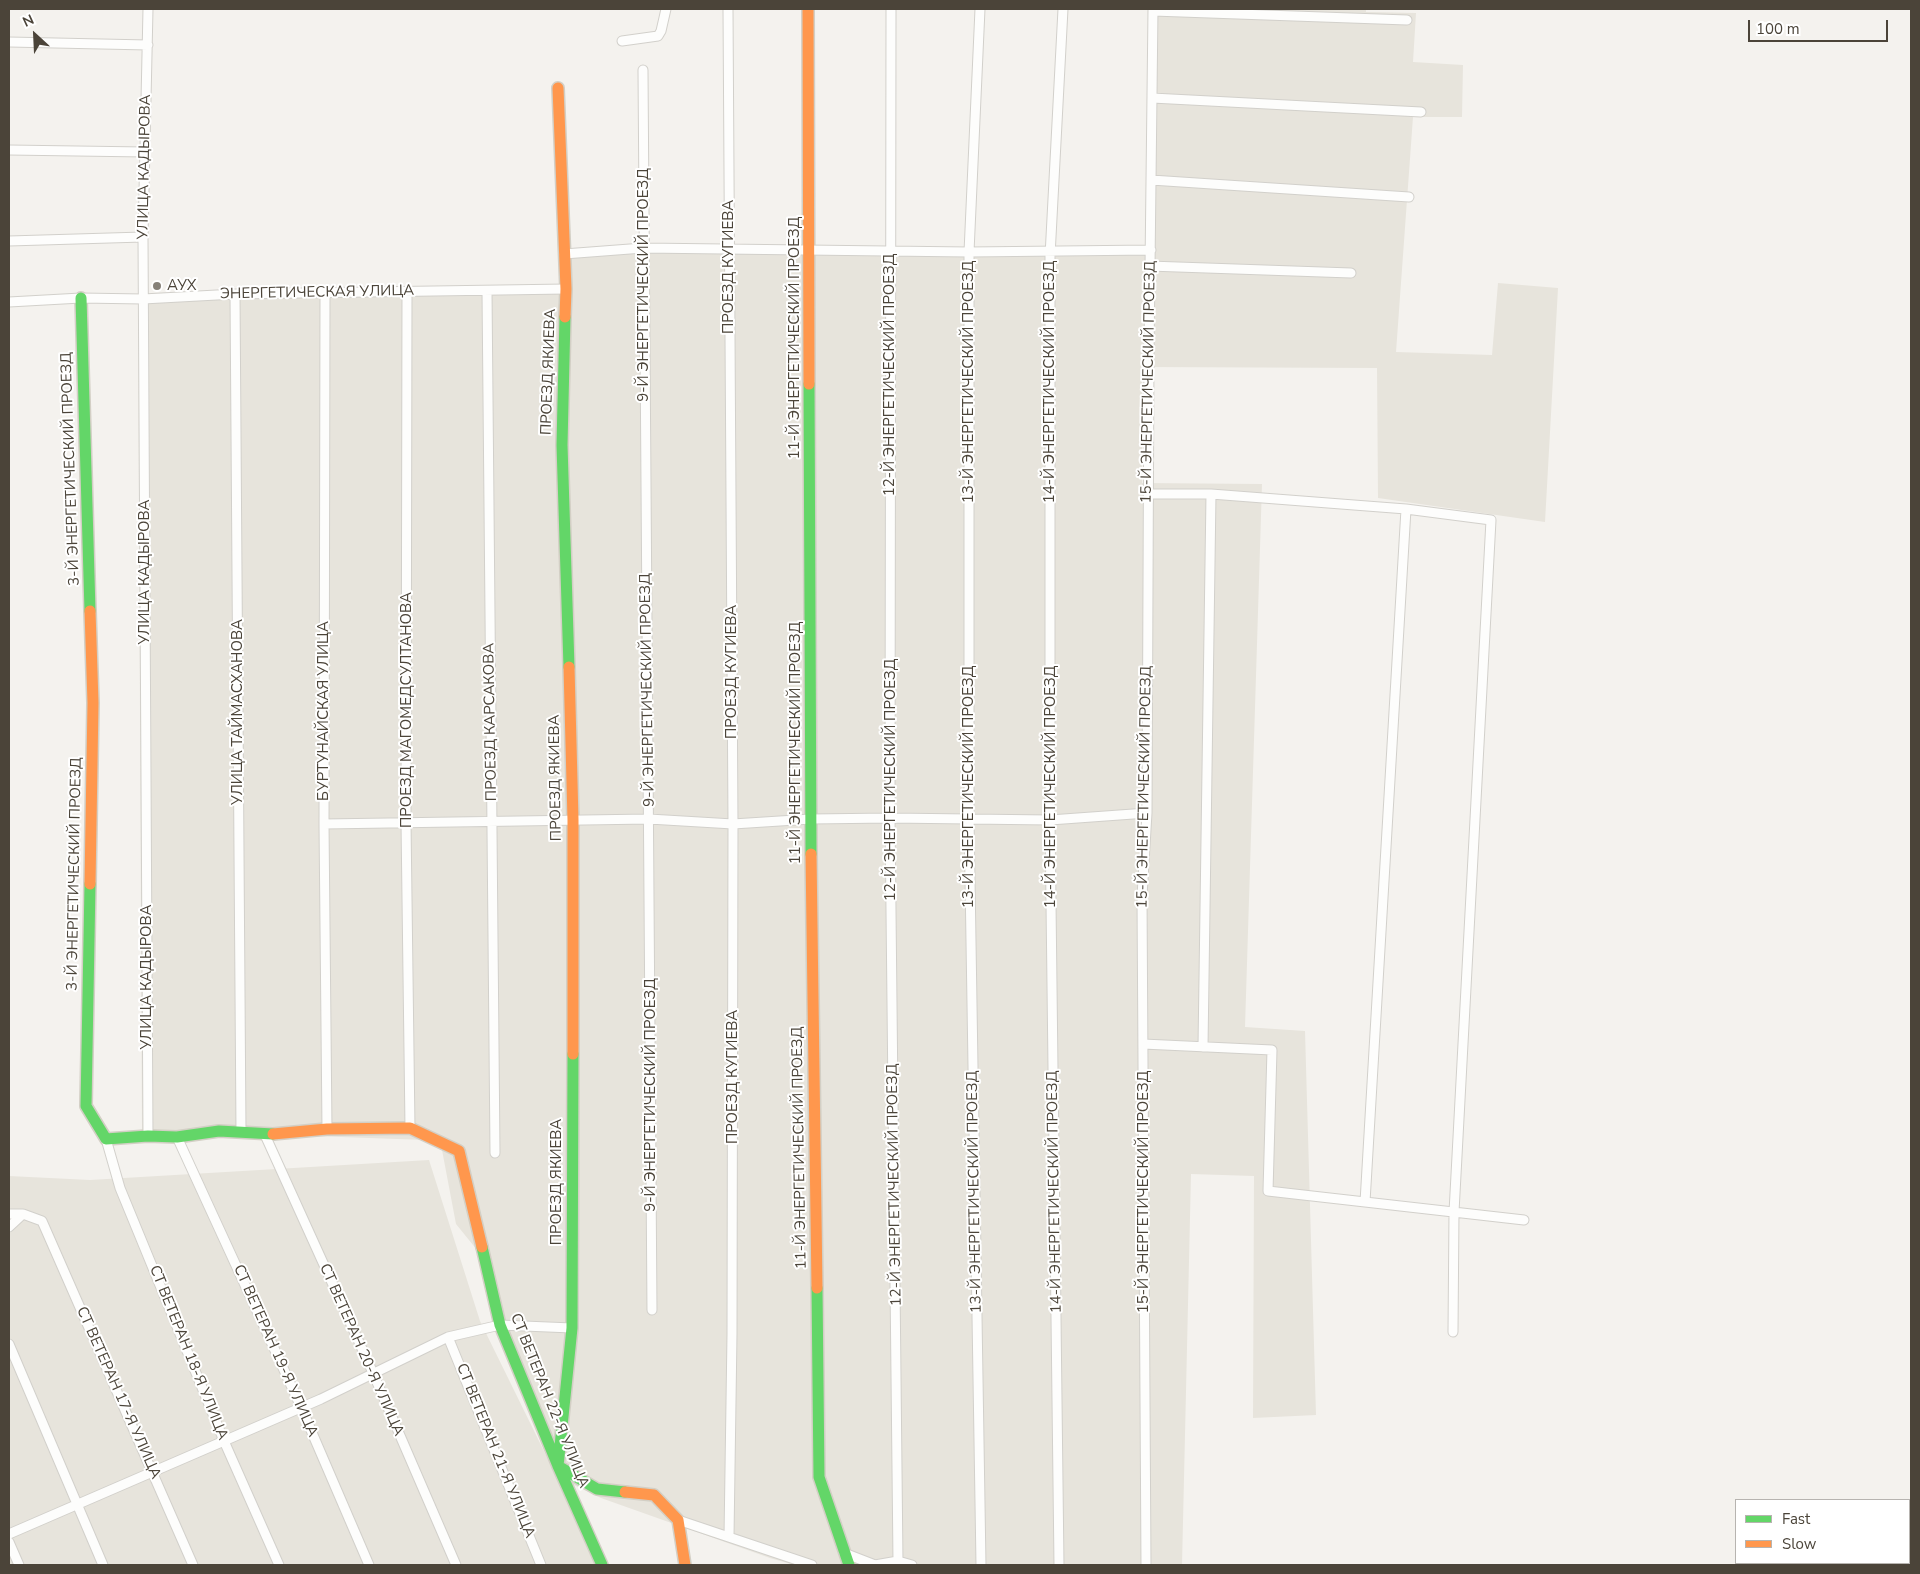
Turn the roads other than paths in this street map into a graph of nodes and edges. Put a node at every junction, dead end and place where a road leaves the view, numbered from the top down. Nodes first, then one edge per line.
1 (148, 9) edge
2 (666, 9) edge
3 (728, 9) edge
4 (808, 9) edge
5 (891, 9) edge
6 (980, 9) edge
7 (1063, 9) edge
8 (1153, 10) edge
9 (1407, 20) dead end
10 (622, 41) dead end
11 (9, 42) edge
12 (148, 44) junction
13 (643, 70) dead end
14 (558, 88) dead end
15 (1152, 98) junction
16 (1421, 112) dead end
17 (9, 150) edge
18 (145, 152) junction
19 (1151, 180) junction
20 (1409, 197) dead end
21 (143, 237) junction
22 (9, 240) edge
23 (643, 248) junction
24 (729, 250) junction
25 (1150, 250) junction
26 (809, 251) junction
27 (890, 251) junction
28 (1050, 251) junction
29 (969, 252) junction
30 (564, 254) junction
31 (1150, 266) junction
32 (1351, 273) dead end
33 (566, 289) junction
34 (487, 291) junction
35 (407, 292) junction
36 (325, 293) junction
37 (235, 294) junction
38 (81, 298) junction
39 (143, 299) junction
40 (9, 302) edge
41 (1148, 494) junction
42 (1211, 494) junction
43 (1406, 508) junction
44 (1147, 812) junction
45 (968, 817) junction
46 (890, 818) junction
47 (649, 819) junction
48 (811, 819) junction
49 (573, 820) junction
50 (1050, 820) junction
51 (492, 821) junction
52 (406, 822) junction
53 (324, 824) junction
54 (733, 824) junction
55 (1143, 1044) junction
56 (1203, 1047) junction
57 (410, 1128) junction
58 (328, 1129) junction
59 (240, 1131) junction
60 (265, 1135) junction
61 (148, 1136) junction
62 (177, 1137) junction
63 (106, 1138) junction
64 (495, 1153) dead end
65 (1365, 1202) junction
66 (1454, 1212) junction
67 (9, 1214) edge
68 (22, 1214) junction
69 (1524, 1220) dead end
70 (9, 1227) edge
71 (652, 1310) dead end
72 (500, 1326) junction
73 (572, 1328) junction
74 (1453, 1332) dead end
75 (448, 1337) junction
76 (9, 1344) edge
77 (372, 1374) junction
78 (301, 1407) junction
79 (224, 1440) junction
80 (558, 1466) junction
81 (153, 1472) junction
82 (76, 1504) junction
83 (678, 1520) junction
84 (9, 1534) edge
85 (729, 1537) junction
86 (9, 1542) edge
87 (844, 1553) junction
88 (899, 1556) junction
89 (19, 1565) edge
90 (103, 1565) edge
91 (193, 1565) edge
92 (279, 1565) edge
93 (370, 1565) edge
94 (456, 1565) edge
95 (541, 1565) edge
96 (602, 1565) edge
97 (685, 1565) edge
98 (812, 1565) edge
99 (849, 1565) edge
100 (912, 1565) edge
101 (981, 1565) edge
102 (1059, 1565) edge
103 (1146, 1565) edge

1 - 12 street, УЛИЦА КАДЫРОВА
2 - 10 street
3 - 24 street, ПРОЕЗД КУГИЕВА
4 - 26 street, 11-Й ЭНЕРГЕТИЧЕСКИЙ ПРОЕЗД
5 - 27 street, 12-Й ЭНЕРГЕТИЧЕСКИЙ ПРОЕЗД
6 - 29 street, 13-Й ЭНЕРГЕТИЧЕСКИЙ ПРОЕЗД
7 - 28 street, 14-Й ЭНЕРГЕТИЧЕСКИЙ ПРОЕЗД
8 - 9 street
8 - 15 street, 15-Й ЭНЕРГЕТИЧЕСКИЙ ПРОЕЗД
11 - 12 street
12 - 18 street, УЛИЦА КАДЫРОВА
13 - 23 street, 9-Й ЭНЕРГЕТИЧЕСКИЙ ПРОЕЗД
14 - 30 street, ПРОЕЗД ЯКИЕВА
15 - 16 street
15 - 19 street, 15-Й ЭНЕРГЕТИЧЕСКИЙ ПРОЕЗД
17 - 18 street
18 - 21 street, УЛИЦА КАДЫРОВА
19 - 20 street
19 - 25 street, 15-Й ЭНЕРГЕТИЧЕСКИЙ ПРОЕЗД
21 - 22 street
21 - 39 street, УЛИЦА КАДЫРОВА
23 - 24 street
23 - 30 street
23 - 47 street, 9-Й ЭНЕРГЕТИЧЕСКИЙ ПРОЕЗД
24 - 26 street
24 - 54 street, ПРОЕЗД КУГИЕВА
25 - 28 street
25 - 31 street, 15-Й ЭНЕРГЕТИЧЕСКИЙ ПРОЕЗД
26 - 27 street
26 - 48 street, 11-Й ЭНЕРГЕТИЧЕСКИЙ ПРОЕЗД
27 - 29 street
27 - 46 street, 12-Й ЭНЕРГЕТИЧЕСКИЙ ПРОЕЗД
28 - 29 street
28 - 50 street, 14-Й ЭНЕРГЕТИЧЕСКИЙ ПРОЕЗД
29 - 45 street, 13-Й ЭНЕРГЕТИЧЕСКИЙ ПРОЕЗД
30 - 33 street, ПРОЕЗД ЯКИЕВА
31 - 32 street
31 - 41 street, 15-Й ЭНЕРГЕТИЧЕСКИЙ ПРОЕЗД
33 - 34 street, ЭНЕРГЕТИЧЕСКАЯ УЛИЦА
33 - 49 street, ПРОЕЗД ЯКИЕВА
34 - 35 street, ЭНЕРГЕТИЧЕСКАЯ УЛИЦА
34 - 51 street, ПРОЕЗД КАРСАКОВА
35 - 36 street, ЭНЕРГЕТИЧЕСКАЯ УЛИЦА
35 - 52 street, ПРОЕЗД МАГОМЕДСУЛТАНОВА
36 - 37 street, ЭНЕРГЕТИЧЕСКАЯ УЛИЦА
36 - 53 street, БУРТУНАЙСКАЯ УЛИЦА
37 - 39 street, ЭНЕРГЕТИЧЕСКАЯ УЛИЦА
37 - 59 street, УЛИЦА ТАЙМАСХАНОВА
38 - 39 street, ЭНЕРГЕТИЧЕСКАЯ УЛИЦА
38 - 40 street, ЭНЕРГЕТИЧЕСКАЯ УЛИЦА
38 - 63 street, 3-Й ЭНЕРГЕТИЧЕСКИЙ ПРОЕЗД
39 - 61 street, УЛИЦА КАДЫРОВА
41 - 42 street
41 - 44 street, 15-Й ЭНЕРГЕТИЧЕСКИЙ ПРОЕЗД
42 - 43 street
42 - 56 street
43 - 65 street
43 - 66 street
44 - 50 street
44 - 55 street, 15-Й ЭНЕРГЕТИЧЕСКИЙ ПРОЕЗД
45 - 46 street
45 - 50 street
45 - 101 street, 13-Й ЭНЕРГЕТИЧЕСКИЙ ПРОЕЗД
46 - 48 street
46 - 88 street, 12-Й ЭНЕРГЕТИЧЕСКИЙ ПРОЕЗД
47 - 49 street
47 - 54 street
47 - 71 street, 9-Й ЭНЕРГЕТИЧЕСКИЙ ПРОЕЗД
48 - 54 street
48 - 87 street, 11-Й ЭНЕРГЕТИЧЕСКИЙ ПРОЕЗД
49 - 51 street
49 - 73 street, ПРОЕЗД ЯКИЕВА
50 - 102 street, 14-Й ЭНЕРГЕТИЧЕСКИЙ ПРОЕЗД
51 - 52 street
51 - 64 street, ПРОЕЗД КАРСАКОВА
52 - 53 street
52 - 57 street, ПРОЕЗД МАГОМЕДСУЛТАНОВА
53 - 58 street, БУРТУНАЙСКАЯ УЛИЦА
54 - 85 street, ПРОЕЗД КУГИЕВА
55 - 56 street
55 - 103 street, 15-Й ЭНЕРГЕТИЧЕСКИЙ ПРОЕЗД
56 - 65 street
57 - 58 street
57 - 72 street, СТ ВЕТЕРАН 22-Я УЛИЦА
58 - 60 street
59 - 60 street
59 - 62 street
60 - 77 street, СТ ВЕТЕРАН 20-Я УЛИЦА
61 - 62 street
61 - 63 street
62 - 78 street, СТ ВЕТЕРАН 19-Я УЛИЦА
63 - 79 street, СТ ВЕТЕРАН 18-Я УЛИЦА
65 - 66 street
66 - 69 street
66 - 74 street
67 - 68 street
68 - 70 street
68 - 81 street, СТ ВЕТЕРАН 17-Я УЛИЦА
72 - 73 street
72 - 75 street
72 - 80 street, СТ ВЕТЕРАН 22-Я УЛИЦА
73 - 80 street, ПРОЕЗД ЯКИЕВА
75 - 77 street
75 - 95 street, СТ ВЕТЕРАН 21-Я УЛИЦА
76 - 82 street
77 - 78 street
77 - 94 street, СТ ВЕТЕРАН 20-Я УЛИЦА
78 - 79 street
78 - 93 street, СТ ВЕТЕРАН 19-Я УЛИЦА
79 - 81 street
79 - 92 street, СТ ВЕТЕРАН 18-Я УЛИЦА
80 - 83 street
80 - 96 street, СТ ВЕТЕРАН 22-Я УЛИЦА
81 - 82 street
81 - 91 street, СТ ВЕТЕРАН 17-Я УЛИЦА
82 - 84 street
82 - 90 street
83 - 85 street
83 - 97 street
85 - 98 street
86 - 89 street
87 - 88 street
87 - 99 street, 11-Й ЭНЕРГЕТИЧЕСКИЙ ПРОЕЗД
88 - 100 street

